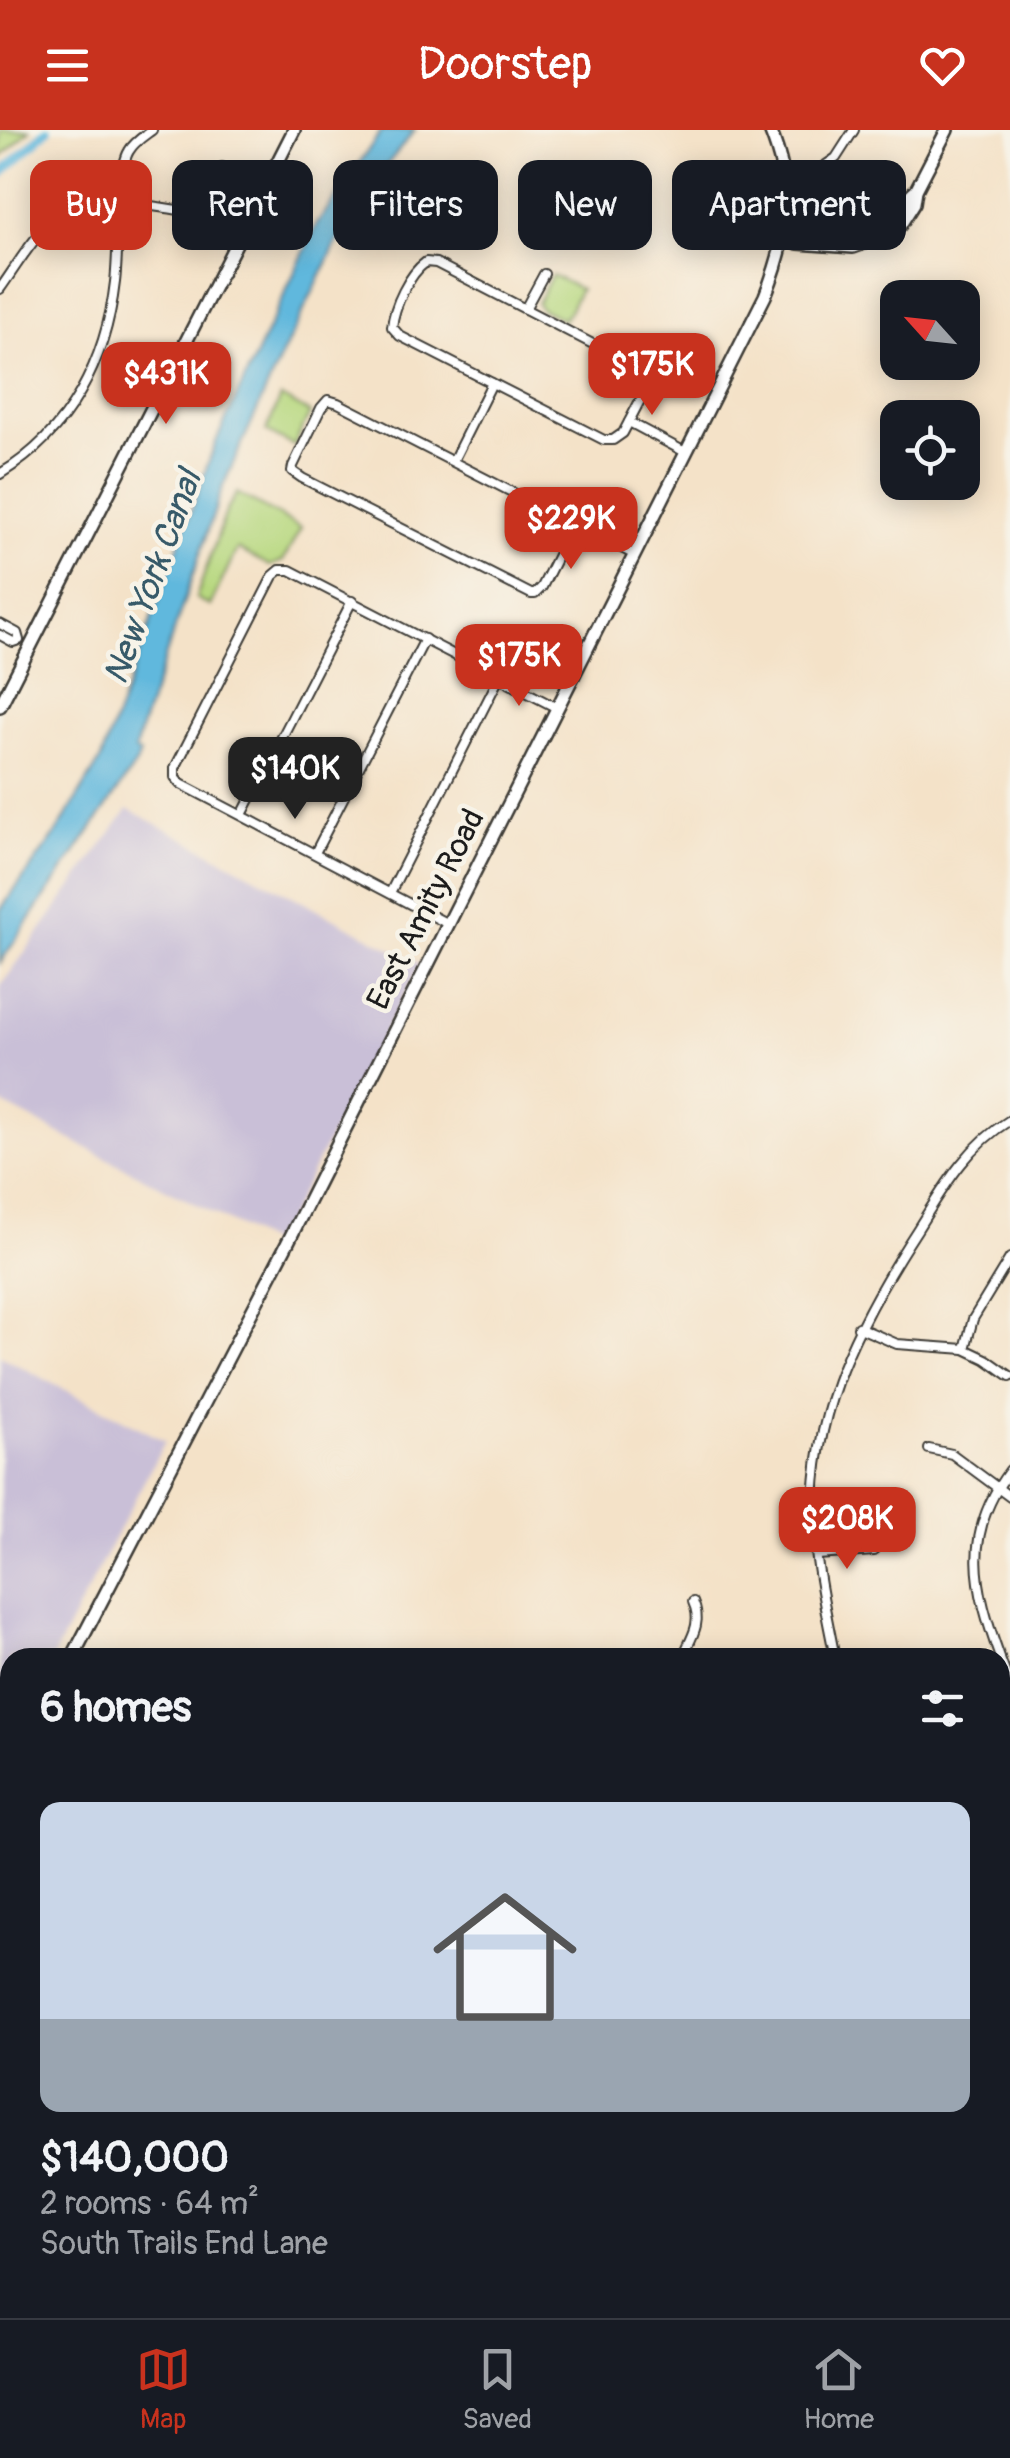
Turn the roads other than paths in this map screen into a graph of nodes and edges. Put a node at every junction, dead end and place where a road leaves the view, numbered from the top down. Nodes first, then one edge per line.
1 (152, 130) edge
2 (294, 130) edge
3 (770, 130) edge
4 (854, 130) edge
5 (947, 130) edge
6 (126, 160) edge
7 (279, 160) edge
8 (780, 160) edge
9 (834, 160) edge
10 (906, 216) edge
11 (30, 249) edge
12 (117, 250) edge
13 (233, 250) edge
14 (780, 250) edge
15 (544, 274) dead end
16 (0, 288) edge
17 (526, 309) junction
18 (492, 384) junction
19 (629, 422) junction
20 (687, 453) junction
21 (452, 461) junction
22 (0, 474) edge
23 (574, 523) junction
24 (635, 555) junction
25 (352, 602) junction
26 (0, 624) edge
27 (0, 635) edge
28 (425, 639) junction
29 (25, 643) junction
30 (499, 678) junction
31 (3, 692) edge
32 (0, 706) edge
33 (557, 708) junction
34 (242, 815) junction
35 (314, 853) junction
36 (390, 893) junction
37 (448, 924) junction
38 (1010, 1120) edge
39 (1009, 1261) edge
40 (858, 1328) junction
41 (964, 1349) junction
42 (1010, 1376) edge
43 (929, 1449) dead end
44 (1010, 1470) edge
45 (997, 1487) junction
46 (1010, 1497) edge
47 (874, 1551) dead end
48 (817, 1556) junction
49 (693, 1602) dead end
50 (77, 1648) edge
51 (687, 1648) edge
52 (833, 1648) edge
53 (996, 1648) edge

1 - 6 street
2 - 7 street
3 - 8 street, East Amity Road
4 - 9 street
5 - 10 street
11 - 16 street
12 - 22 street
13 - 29 street
14 - 20 street, East Amity Road
15 - 17 street
17 - 18 street
17 - 19 street
18 - 19 street
18 - 21 street
19 - 20 street
20 - 24 street, East Amity Road
21 - 23 street
21 - 23 street
23 - 24 street
24 - 33 street, East Amity Road
25 - 28 street
25 - 34 street
25 - 34 street
26 - 29 street
27 - 29 street
28 - 30 street
28 - 35 street
29 - 31 street
30 - 33 street
30 - 36 street
31 - 32 street
33 - 37 street, East Amity Road
34 - 35 street
35 - 36 street
36 - 37 street
37 - 50 street, East Amity Road
38 - 40 street
39 - 41 street
40 - 41 street
40 - 48 street
41 - 42 street
43 - 45 street
44 - 45 street
45 - 46 street
45 - 53 street
47 - 48 street
48 - 52 street
49 - 51 street

